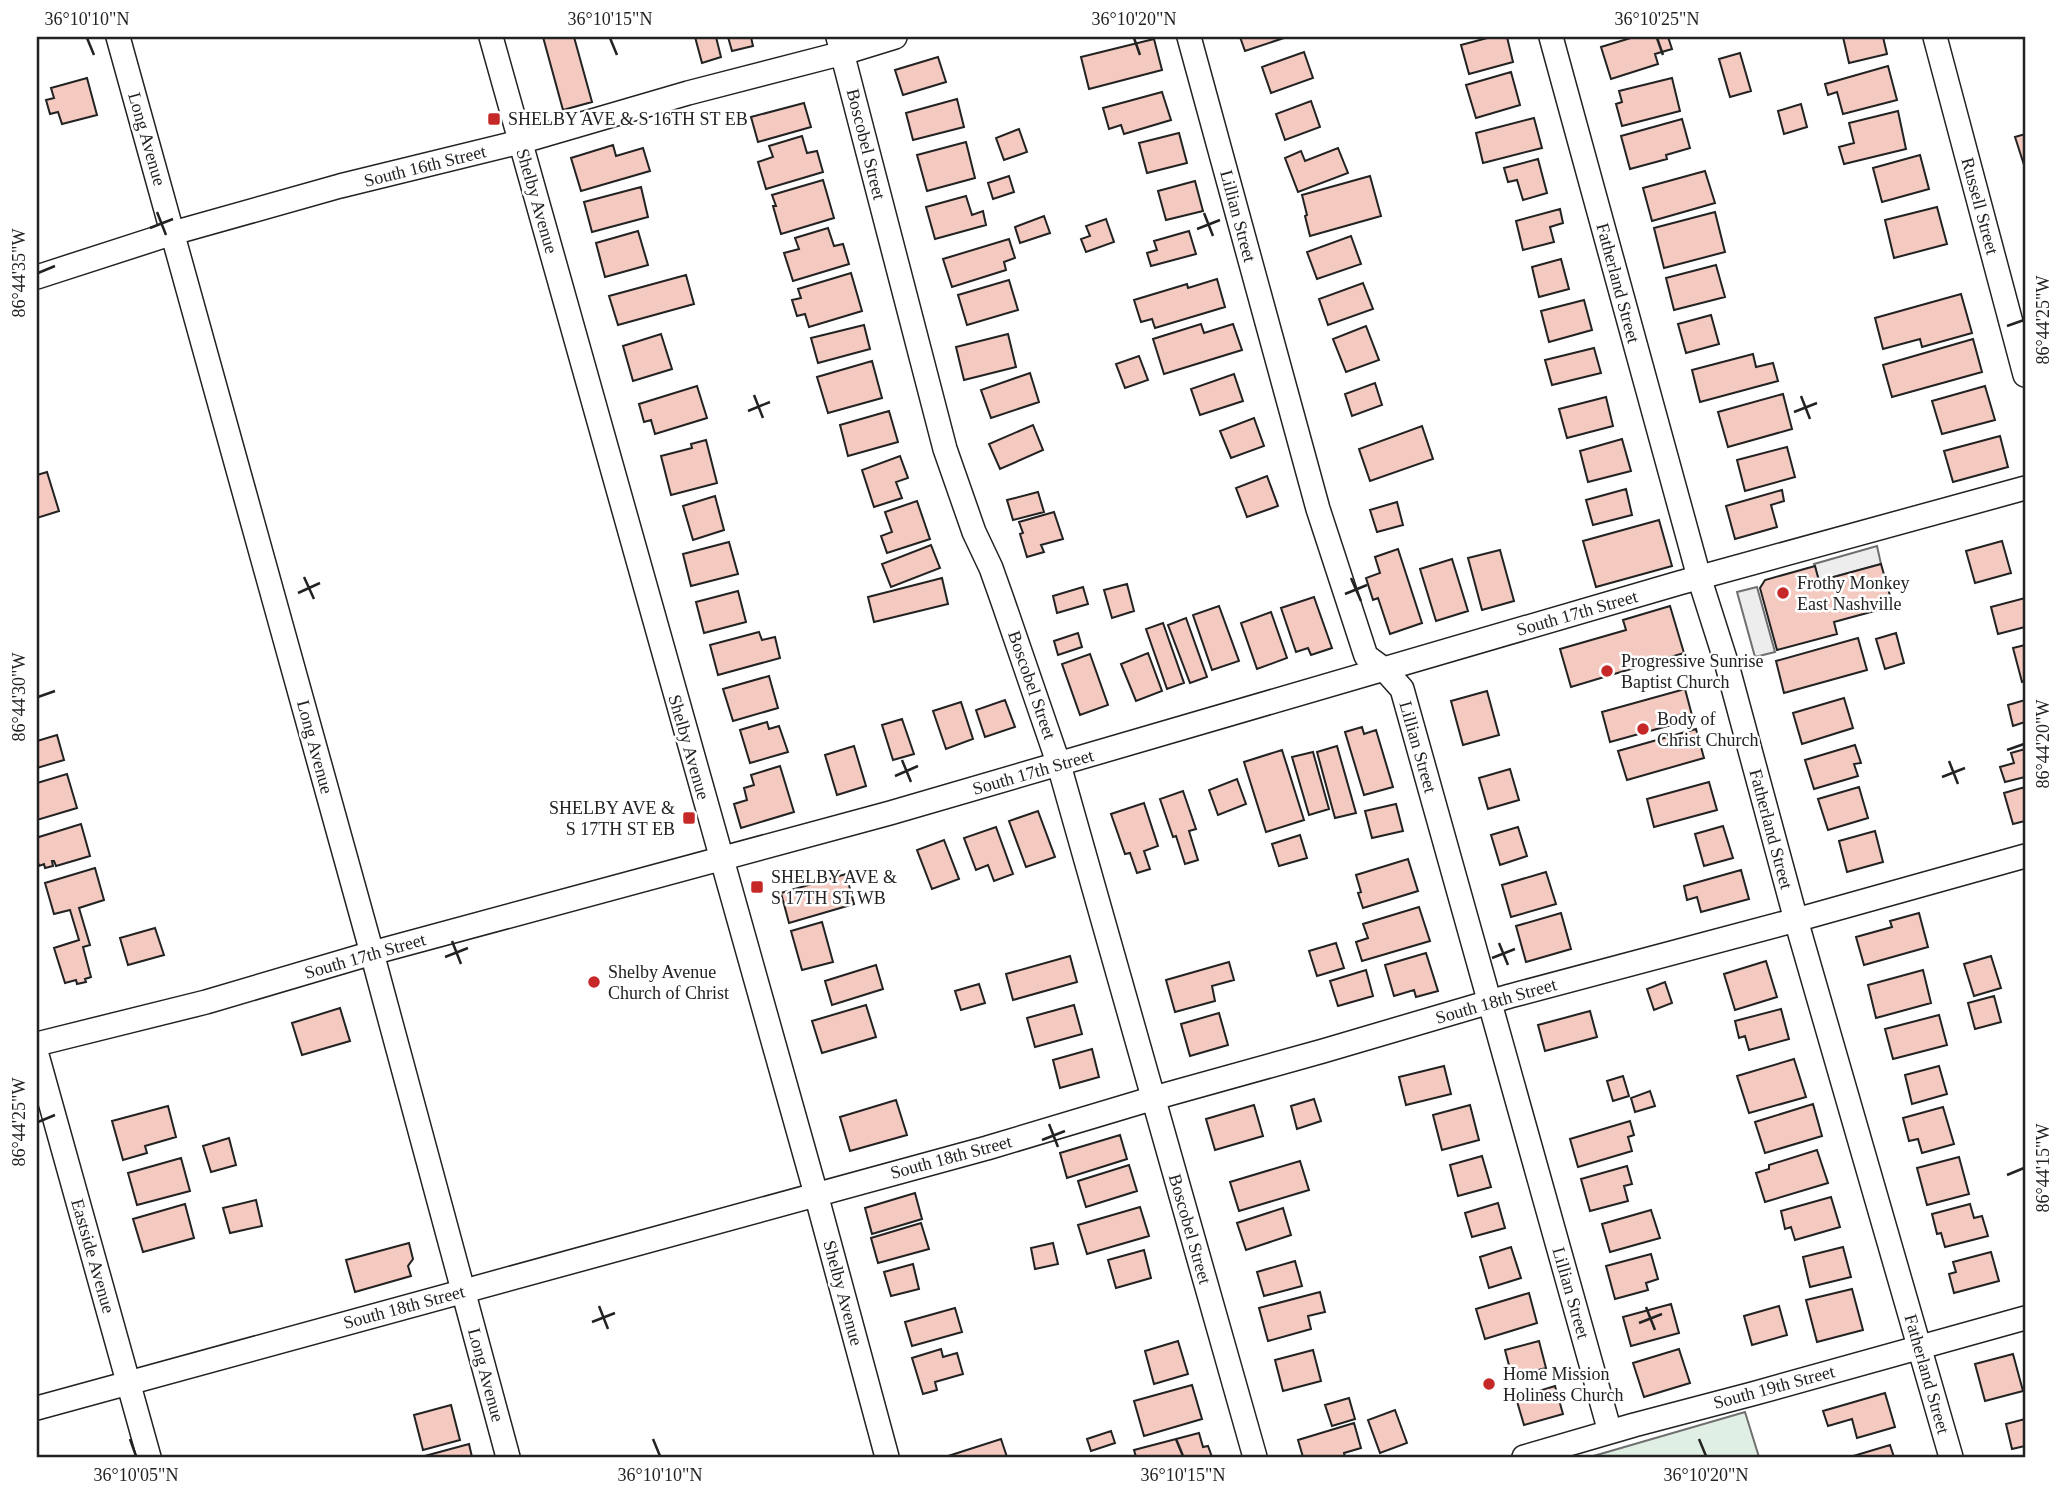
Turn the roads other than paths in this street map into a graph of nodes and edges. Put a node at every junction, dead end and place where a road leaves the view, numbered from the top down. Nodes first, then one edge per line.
1 (118, 37) edge
2 (491, 37) edge
3 (895, 37) edge
4 (1189, 37) edge
5 (1551, 37) edge
6 (1936, 37) edge
7 (841, 45) edge
8 (520, 142) junction
9 (173, 233) junction
10 (37, 276) edge
11 (2025, 375) edge
12 (2025, 488) edge
13 (1699, 577) junction
14 (1385, 670) junction
15 (1059, 765) junction
16 (2025, 856) edge
17 (721, 859) junction
18 (1796, 920) junction
19 (372, 953) junction
20 (1490, 1002) junction
21 (37, 1044) edge
22 (37, 1055) edge
23 (1154, 1098) junction
24 (816, 1194) junction
25 (463, 1291) junction
26 (2025, 1318) edge
27 (1919, 1347) junction
28 (127, 1381) junction
29 (37, 1408) edge
30 (1610, 1432) junction
31 (149, 1457) edge
32 (508, 1457) edge
33 (887, 1457) edge
34 (1255, 1457) edge
35 (1524, 1457) edge
36 (1951, 1457) edge

1 - 9 street, Long Avenue
2 - 8 street, Shelby Avenue
3 - 7 street, South 16th Street
4 - 14 street, Lillian Street
5 - 13 street, Fatherland Street
6 - 11 street, Russell Street
7 - 8 street, South 16th Street
7 - 15 street, Boscobel Street
8 - 9 street, South 16th Street
8 - 17 street, Shelby Avenue
9 - 10 street, South 16th Street
9 - 19 street, Long Avenue
12 - 13 street, South 17th Street
13 - 14 street, South 17th Street
13 - 18 street, Fatherland Street
14 - 15 street, South 17th Street
14 - 20 street, Lillian Street
15 - 17 street, South 17th Street
15 - 23 street, Boscobel Street
16 - 18 street, South 18th Street
17 - 19 street, South 17th Street
17 - 24 street, Shelby Avenue
18 - 20 street, South 18th Street
18 - 27 street, Fatherland Street
19 - 21 street, South 17th Street
19 - 25 street, Long Avenue
20 - 23 street, South 18th Street
20 - 30 street, Lillian Street
22 - 28 street, Eastside Avenue
23 - 24 street, South 18th Street
23 - 34 street, Boscobel Street
24 - 25 street, South 18th Street
24 - 33 street, Shelby Avenue
25 - 28 street, South 18th Street
25 - 32 street, Long Avenue
26 - 27 street, South 19th Street
27 - 30 street, South 19th Street
27 - 36 street, Fatherland Street
28 - 29 street, South 18th Street
28 - 31 street, Eastside Avenue
30 - 35 street, South 19th Street

